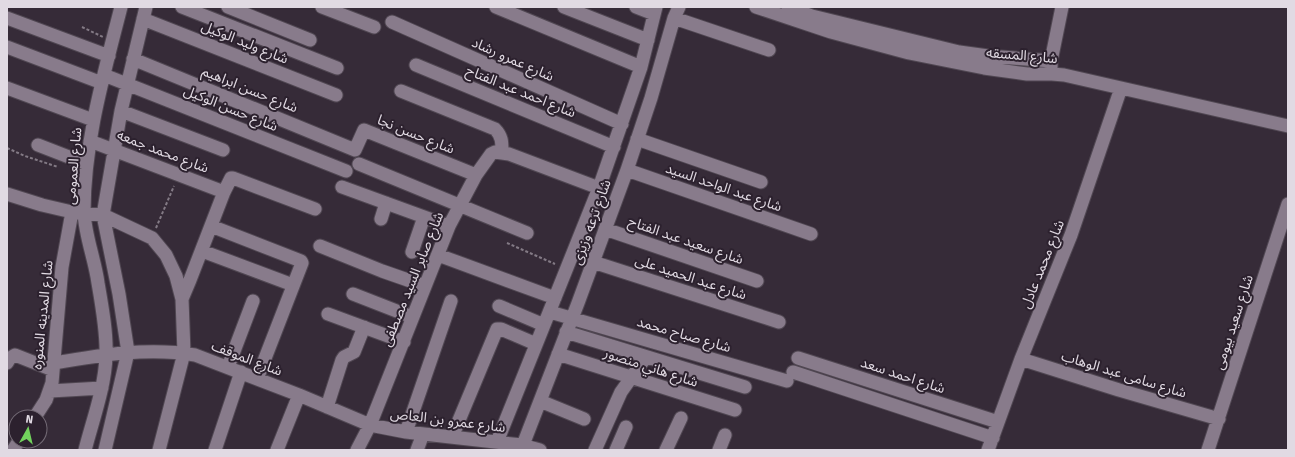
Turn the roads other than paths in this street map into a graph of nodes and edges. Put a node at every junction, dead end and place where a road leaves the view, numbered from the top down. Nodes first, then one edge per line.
1 (121, 7) edge
2 (182, 7) edge
3 (228, 7) edge
4 (322, 7) edge
5 (496, 7) edge
6 (564, 7) edge
7 (636, 7) edge
8 (756, 7) edge
9 (788, 7) edge
10 (1062, 7) edge
11 (655, 11) edge
12 (144, 13) edge
13 (677, 13) edge
14 (7, 18) edge
15 (392, 22) dead end
16 (374, 27) dead end
17 (310, 40) dead end
18 (648, 40) junction
19 (7, 47) edge
20 (769, 50) dead end
21 (109, 56) junction
22 (133, 59) junction
23 (416, 65) dead end
24 (641, 66) junction
25 (1051, 67) junction
26 (337, 68) dead end
27 (103, 79) junction
28 (128, 84) junction
29 (7, 88) edge
30 (1121, 88) junction
31 (400, 91) dead end
32 (336, 95) dead end
33 (121, 111) junction
34 (93, 120) junction
35 (622, 124) junction
36 (1288, 126) edge
37 (637, 139) junction
38 (90, 141) junction
39 (38, 145) dead end
40 (614, 147) junction
41 (114, 150) junction
42 (223, 150) dead end
43 (355, 150) joint
44 (499, 152) junction
45 (87, 164) junction
46 (359, 164) dead end
47 (627, 170) junction
48 (346, 171) dead end
49 (476, 175) junction
50 (761, 182) dead end
51 (342, 187) dead end
52 (600, 188) junction
53 (224, 192) junction
54 (7, 194) edge
55 (386, 203) junction
56 (1288, 204) edge
57 (460, 206) junction
58 (315, 209) dead end
59 (78, 213) junction
60 (103, 215) junction
61 (424, 217) junction
62 (381, 219) dead end
63 (211, 226) junction
64 (449, 226) junction
65 (605, 229) junction
66 (527, 233) dead end
67 (811, 234) dead end
68 (320, 246) dead end
69 (202, 251) junction
70 (412, 252) dead end
71 (438, 255) junction
72 (112, 262) junction
73 (593, 262) junction
74 (96, 266) junction
75 (757, 281) dead end
76 (293, 285) junction
77 (425, 286) junction
78 (353, 294) dead end
79 (555, 298) junction
80 (182, 299) junction
81 (253, 301) dead end
82 (451, 301) dead end
83 (499, 306) dead end
84 (550, 312) junction
85 (328, 314) dead end
86 (412, 317) junction
87 (572, 319) junction
88 (779, 322) dead end
89 (544, 325) junction
90 (364, 327) junction
91 (566, 332) junction
92 (404, 342) junction
93 (536, 344) junction
94 (128, 352) junction
95 (184, 353) junction
96 (106, 354) junction
97 (558, 354) junction
98 (646, 357) junction
99 (798, 358) dead end
100 (1021, 359) junction
101 (7, 363) edge
102 (54, 366) junction
103 (228, 367) junction
104 (240, 372) junction
105 (631, 377) junction
106 (256, 379) junction
107 (745, 387) dead end
108 (102, 388) junction
109 (50, 391) junction
110 (299, 395) junction
111 (540, 401) junction
112 (326, 407) junction
113 (40, 409) edge
114 (735, 410) dead end
115 (681, 418) dead end
116 (584, 419) dead end
117 (1219, 419) junction
118 (998, 422) junction
119 (370, 425) junction
120 (626, 427) dead end
121 (406, 432) junction
122 (423, 434) junction
123 (725, 435) dead end
124 (452, 437) junction
125 (490, 444) edge
126 (991, 444) edge
127 (522, 448) edge
128 (85, 450) edge
129 (105, 450) edge
130 (159, 450) edge
131 (215, 450) edge
132 (277, 450) edge
133 (357, 450) edge
134 (417, 450) edge
135 (540, 450) edge
136 (595, 450) edge
137 (616, 450) edge
138 (666, 450) edge
139 (719, 450) edge
140 (1208, 450) edge

1 - 21 street, شارع العمومى
2 - 26 street
3 - 17 street
4 - 16 street
5 - 24 street
6 - 18 street
7 - 11 street
8 - 25 street, شارع المسقه
9 - 25 street, شارع المسقه
10 - 25 street
11 - 18 street, شارع ترعه وزيزى
12 - 22 street
12 - 32 street, شارع وليد الوكيل
13 - 20 street
13 - 37 street, شارع ترعه وزيزى
14 - 21 street
15 - 35 street, شارع عمرو رشاد
18 - 24 street, شارع ترعه وزيزى
19 - 27 street, شارع حسن الوكيل
21 - 27 street, شارع العمومى
22 - 28 street
22 - 43 street, شارع حسن ابراهيم
23 - 40 street, شارع احمد عبد الفتاح
24 - 35 street, شارع ترعه وزيزى
25 - 30 street, شارع المسقه
27 - 28 street, شارع حسن الوكيل
27 - 34 street, شارع العمومى
28 - 33 street
28 - 48 street, شارع حسن الوكيل
29 - 34 street
30 - 36 street, شارع المسقه
30 - 100 street, شارع محمد عادل
31 - 44 street
33 - 41 street
33 - 42 street
34 - 38 street, شارع العمومى
35 - 40 street, شارع ترعه وزيزى
37 - 47 street, شارع ترعه وزيزى
37 - 50 street
38 - 41 street, شارع محمد جمعه
38 - 45 street, شارع العمومى
39 - 45 street
40 - 52 street, شارع ترعه وزيزى
41 - 53 street, شارع محمد جمعه
41 - 60 street
43 - 49 street, شارع حسن نجا
44 - 49 street, شارع صابر السيد مصطفى
44 - 52 street
45 - 59 street, شارع العمومى
46 - 57 street
47 - 65 street, شارع ترعه وزيزى
47 - 67 street, شارع عبد الواحد السيد
49 - 57 street, شارع صابر السيد مصطفى
51 - 55 street
52 - 79 street, شارع ترعه وزيزى
53 - 58 street
53 - 63 street
54 - 59 street
55 - 61 street
55 - 62 street
56 - 117 street, شارع سعيد بيومى
57 - 64 street, شارع صابر السيد مصطفى
57 - 66 street
59 - 60 street
59 - 74 street, شارع العمومى
59 - 102 street, شارع المدينه المنوره
60 - 72 street
60 - 80 street
61 - 64 street
61 - 70 street
63 - 69 street
63 - 76 street
64 - 71 street, شارع صابر السيد مصطفى
65 - 73 street, شارع ترعه وزيزى
65 - 75 street, شارع سعيد عبد الفتاح
68 - 77 street
69 - 76 street
69 - 80 street
71 - 77 street, شارع صابر السيد مصطفى
71 - 79 street
72 - 74 street
72 - 94 street
73 - 87 street, شارع ترعه وزيزى
73 - 88 street, شارع عبد الحميد على
74 - 96 street, شارع العمومى
76 - 106 street
77 - 86 street, شارع صابر السيد مصطفى
78 - 86 street
79 - 84 street, شارع ترعه وزيزى
80 - 95 street
81 - 103 street
82 - 121 street
83 - 89 street
84 - 87 street, شارع صباح محمد
84 - 89 street, شارع ترعه وزيزى
85 - 90 street
86 - 92 street, شارع صابر السيد مصطفى
87 - 91 street, شارع ترعه وزيزى
87 - 126 street, شارع صباح محمد
89 - 93 street, شارع ترعه وزيزى
90 - 92 street
90 - 112 street
91 - 97 street, شارع ترعه وزيزى
91 - 98 street
92 - 119 street, شارع صابر السيد مصطفى
93 - 124 street
93 - 125 street, شارع ترعه وزيزى
94 - 95 street, شارع الموقف
94 - 96 street, شارع الموقف
94 - 129 street
95 - 103 street, شارع الموقف
95 - 130 street
96 - 102 street, شارع الموقف
96 - 108 street, شارع العمومى
97 - 105 street, شارع هاني منصور
97 - 111 street, شارع ترعه وزيزى
98 - 105 street
98 - 107 street
99 - 118 street, شارع احمد سعد
100 - 117 street, شارع سامى عبد الوهاب
100 - 118 street, شارع محمد عادل
101 - 102 street
102 - 109 street, شارع المدينه المنوره
103 - 104 street, شارع الموقف
104 - 106 street, شارع الموقف
104 - 131 street
105 - 114 street, شارع هاني منصور
105 - 136 street
106 - 110 street, شارع الموقف
108 - 109 street
108 - 128 street, شارع العمومى
109 - 113 street, شارع المدينه المنوره
110 - 112 street, شارع الموقف
110 - 132 street
111 - 116 street
111 - 127 street, شارع ترعه وزيزى
112 - 119 street, شارع الموقف
115 - 138 street
117 - 140 street, شارع سعيد بيومى
118 - 126 street, شارع محمد عادل
119 - 121 street, شارع عمرو بن العاص
119 - 133 street, شارع صابر السيد مصطفى
120 - 137 street
121 - 122 street, شارع عمرو بن العاص
122 - 124 street, شارع عمرو بن العاص
122 - 134 street
123 - 139 street
124 - 125 street, شارع عمرو بن العاص
125 - 127 street, شارع عمرو بن العاص
127 - 135 street, شارع عمرو بن العاص

